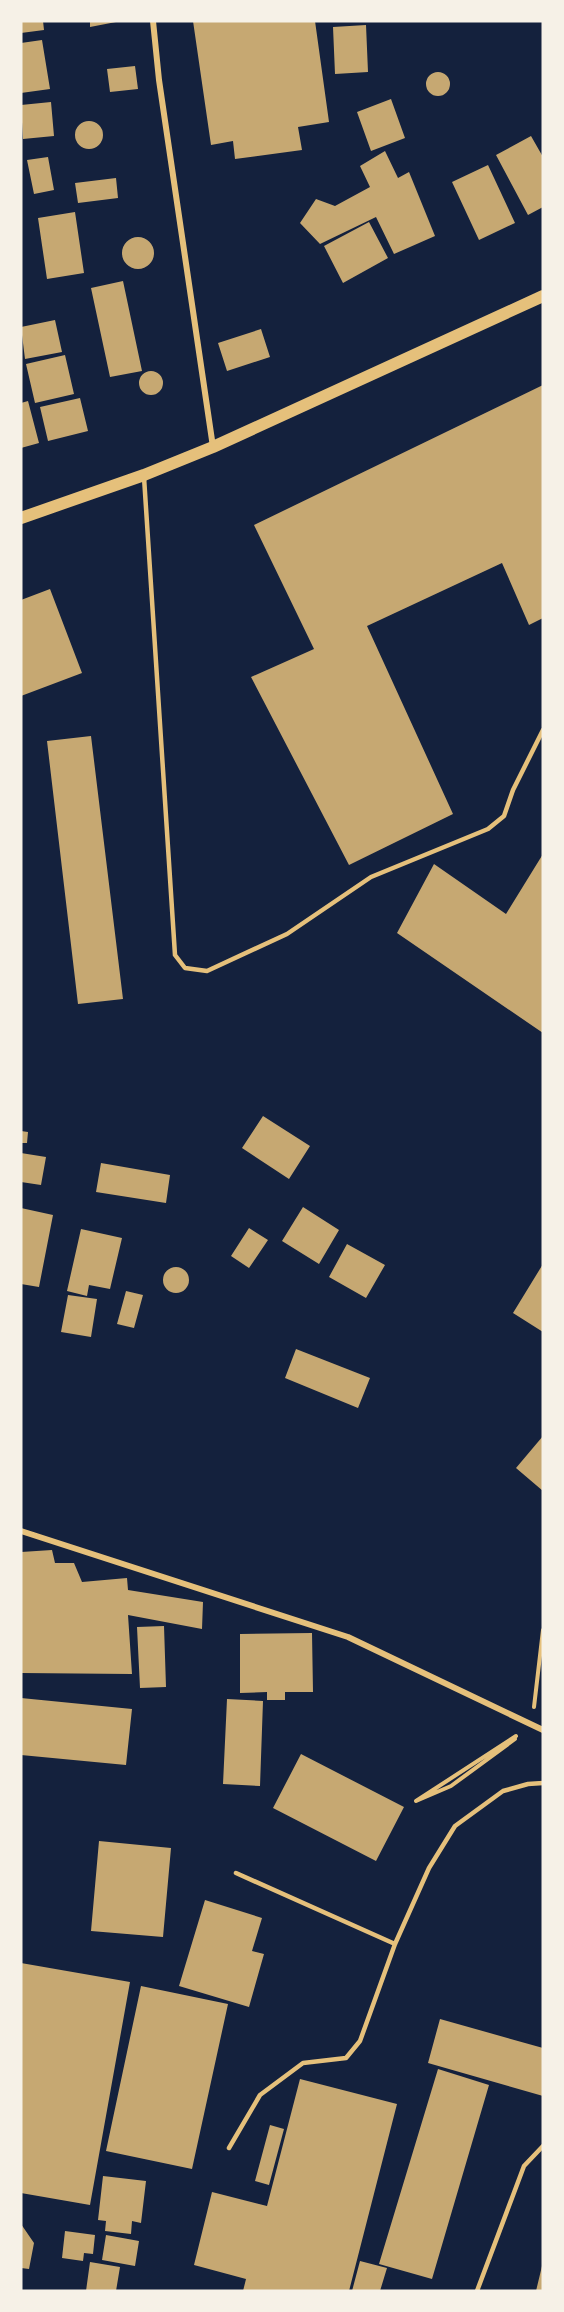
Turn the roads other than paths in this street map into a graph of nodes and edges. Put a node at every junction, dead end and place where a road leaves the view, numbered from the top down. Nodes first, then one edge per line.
1 (153, 21) edge
2 (543, 296) edge
3 (213, 447) junction
4 (144, 475) junction
5 (21, 518) edge
6 (543, 730) edge
7 (21, 1531) edge
8 (543, 1730) edge
9 (543, 1783) edge
10 (236, 1873) dead end
11 (395, 1944) junction
12 (543, 2146) edge
13 (229, 2148) dead end
14 (477, 2291) edge

1 - 3 street
2 - 3 main road
3 - 4 main road
4 - 5 main road
4 - 6 lane
7 - 8 street
9 - 11 lane
10 - 11 lane
11 - 13 lane
12 - 14 lane

